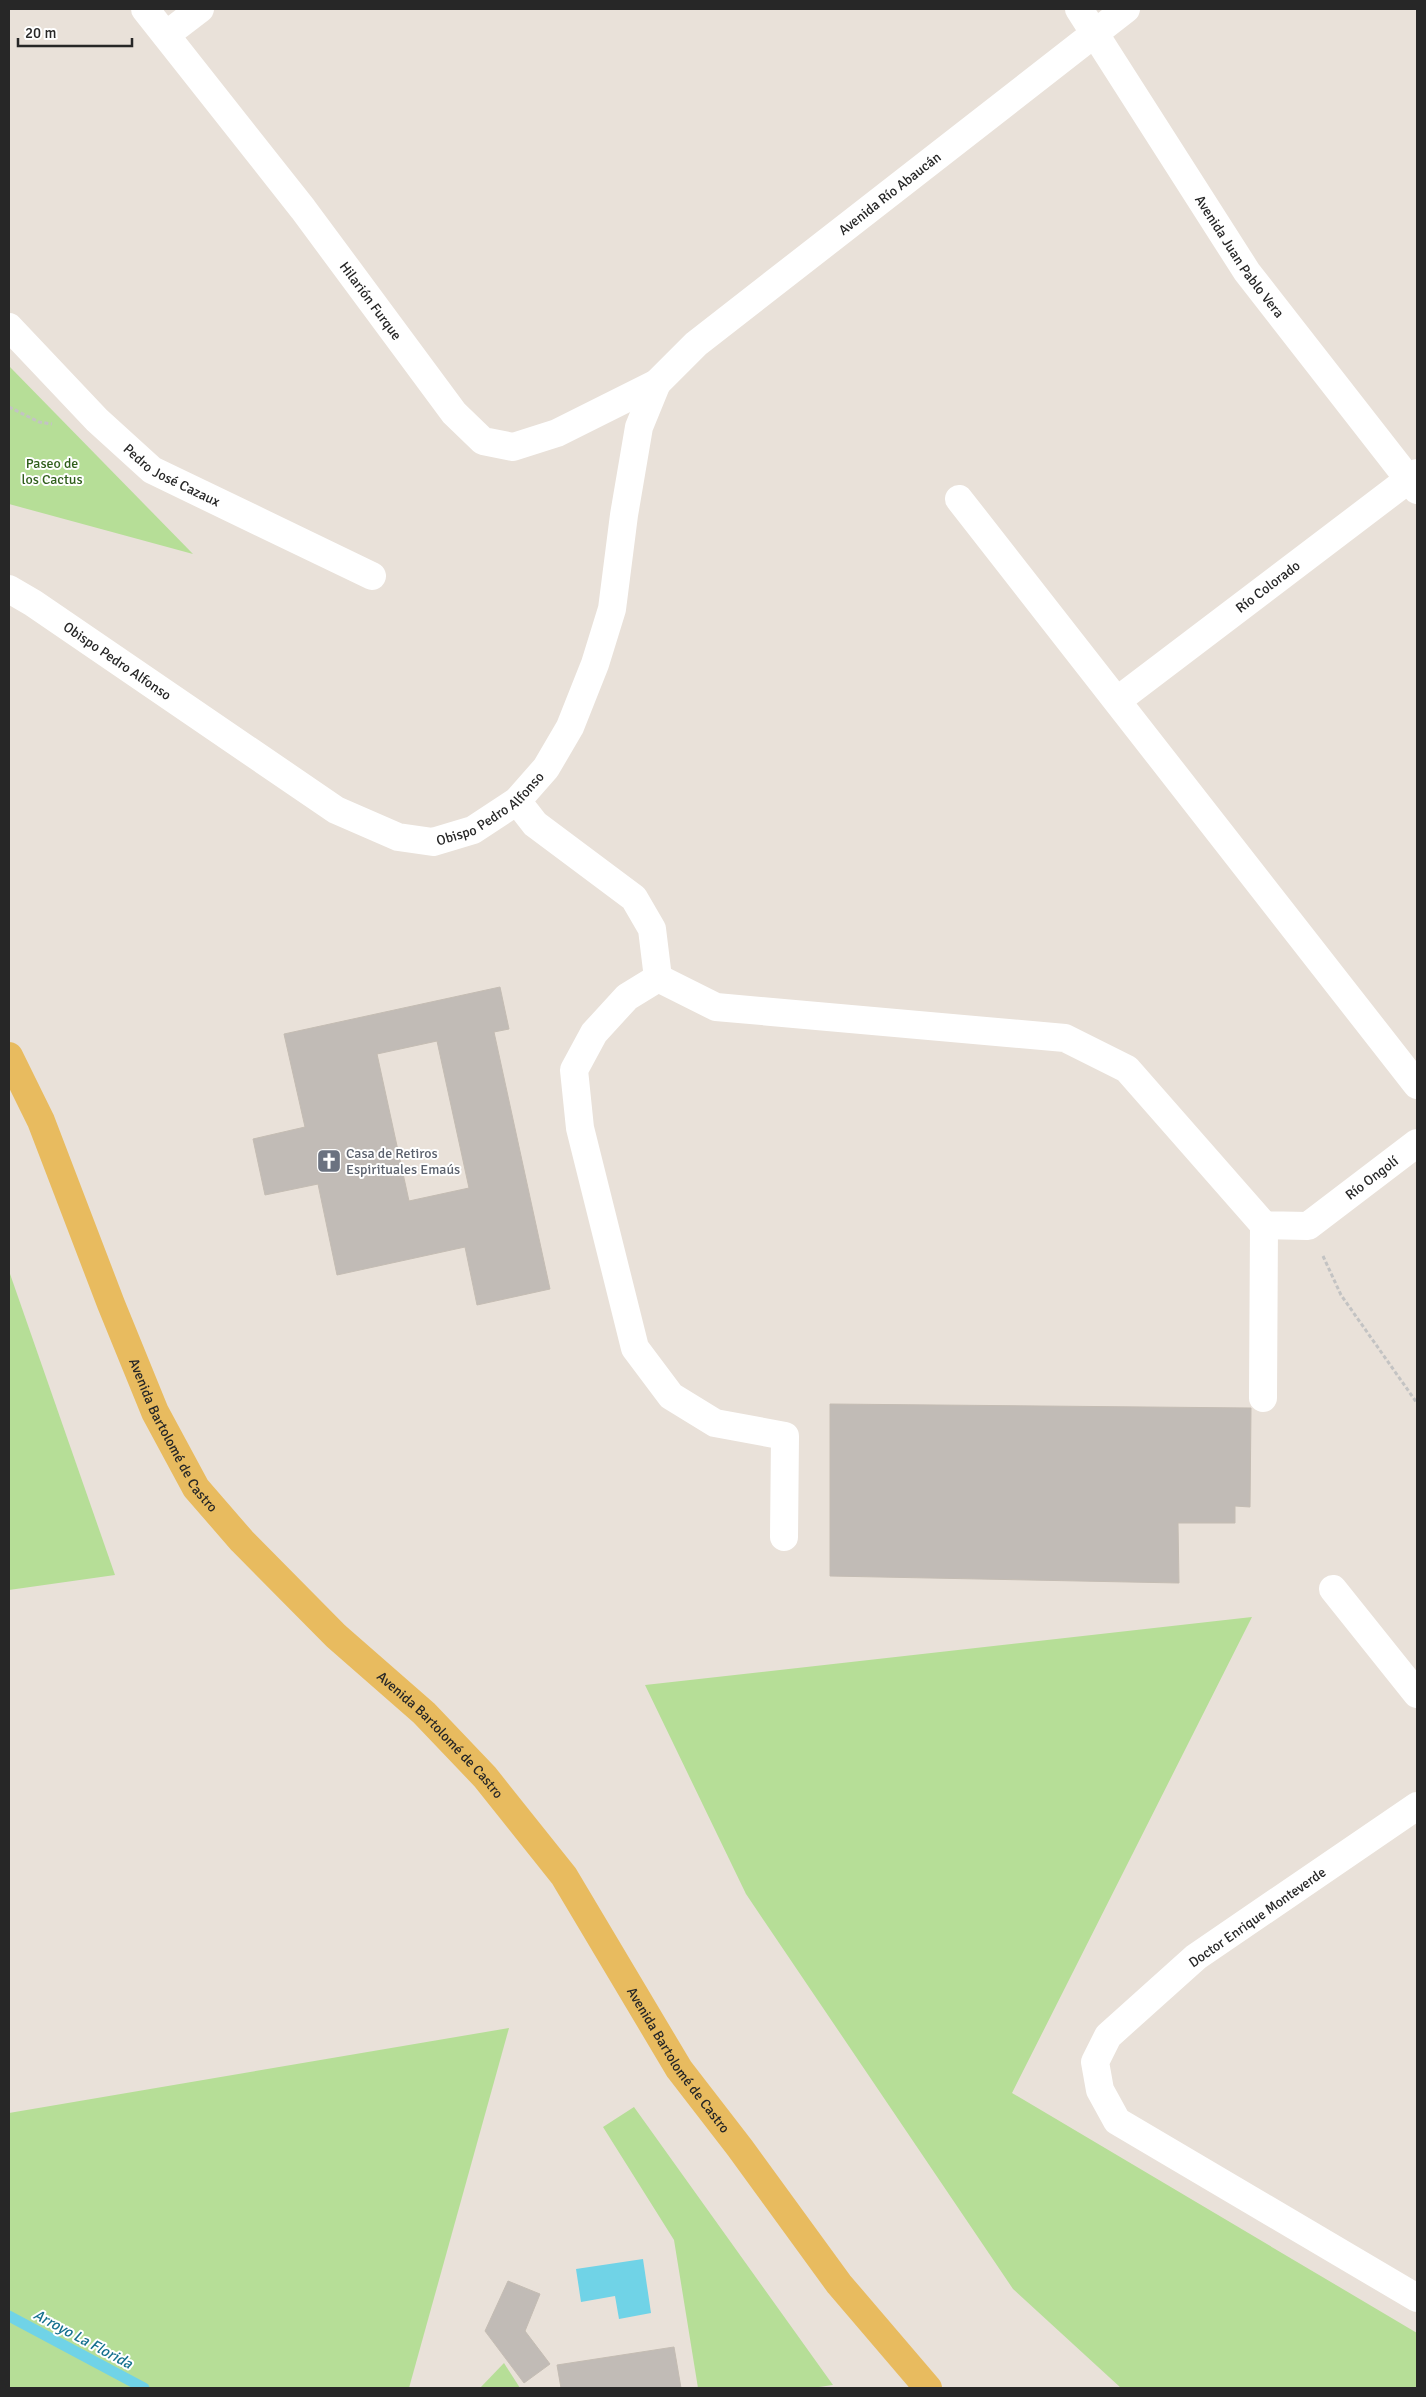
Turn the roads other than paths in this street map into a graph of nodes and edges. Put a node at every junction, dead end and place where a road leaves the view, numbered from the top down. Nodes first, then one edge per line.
1 (145, 9) edge
2 (200, 9) edge
3 (1079, 9) edge
4 (1126, 9) edge
5 (1094, 34) junction
6 (166, 35) junction
7 (9, 327) edge
8 (657, 383) junction
9 (1414, 481) edge
10 (959, 499) dead end
11 (372, 576) dead end
12 (9, 589) edge
13 (1118, 700) junction
14 (517, 801) junction
15 (658, 978) junction
16 (9, 1056) edge
17 (1417, 1085) edge
18 (1417, 1143) edge
19 (1264, 1225) junction
20 (1263, 1398) dead end
21 (784, 1537) dead end
22 (1333, 1589) dead end
23 (1417, 1694) edge
24 (1417, 1806) edge
25 (1417, 2298) edge
26 (928, 2388) edge

1 - 6 street, Hilarión Furque
2 - 6 street
3 - 5 street, Avenida Juan Pablo Vera
4 - 5 street, Avenida Río Abaucán
5 - 8 street, Avenida Río Abaucán
5 - 9 street, Avenida Juan Pablo Vera
6 - 8 street, Hilarión Furque
7 - 11 street, Pedro José Cazaux
8 - 14 street, Obispo Pedro Alfonso
9 - 13 street, Río Colorado
10 - 13 street
12 - 14 street, Obispo Pedro Alfonso
13 - 17 street
14 - 15 street
15 - 19 street
15 - 21 street
16 - 26 main road, Avenida Bartolomé de Castro
18 - 19 street, Río Ongolí
19 - 20 street
22 - 23 street
24 - 25 street, Doctor Enrique Monteverde

